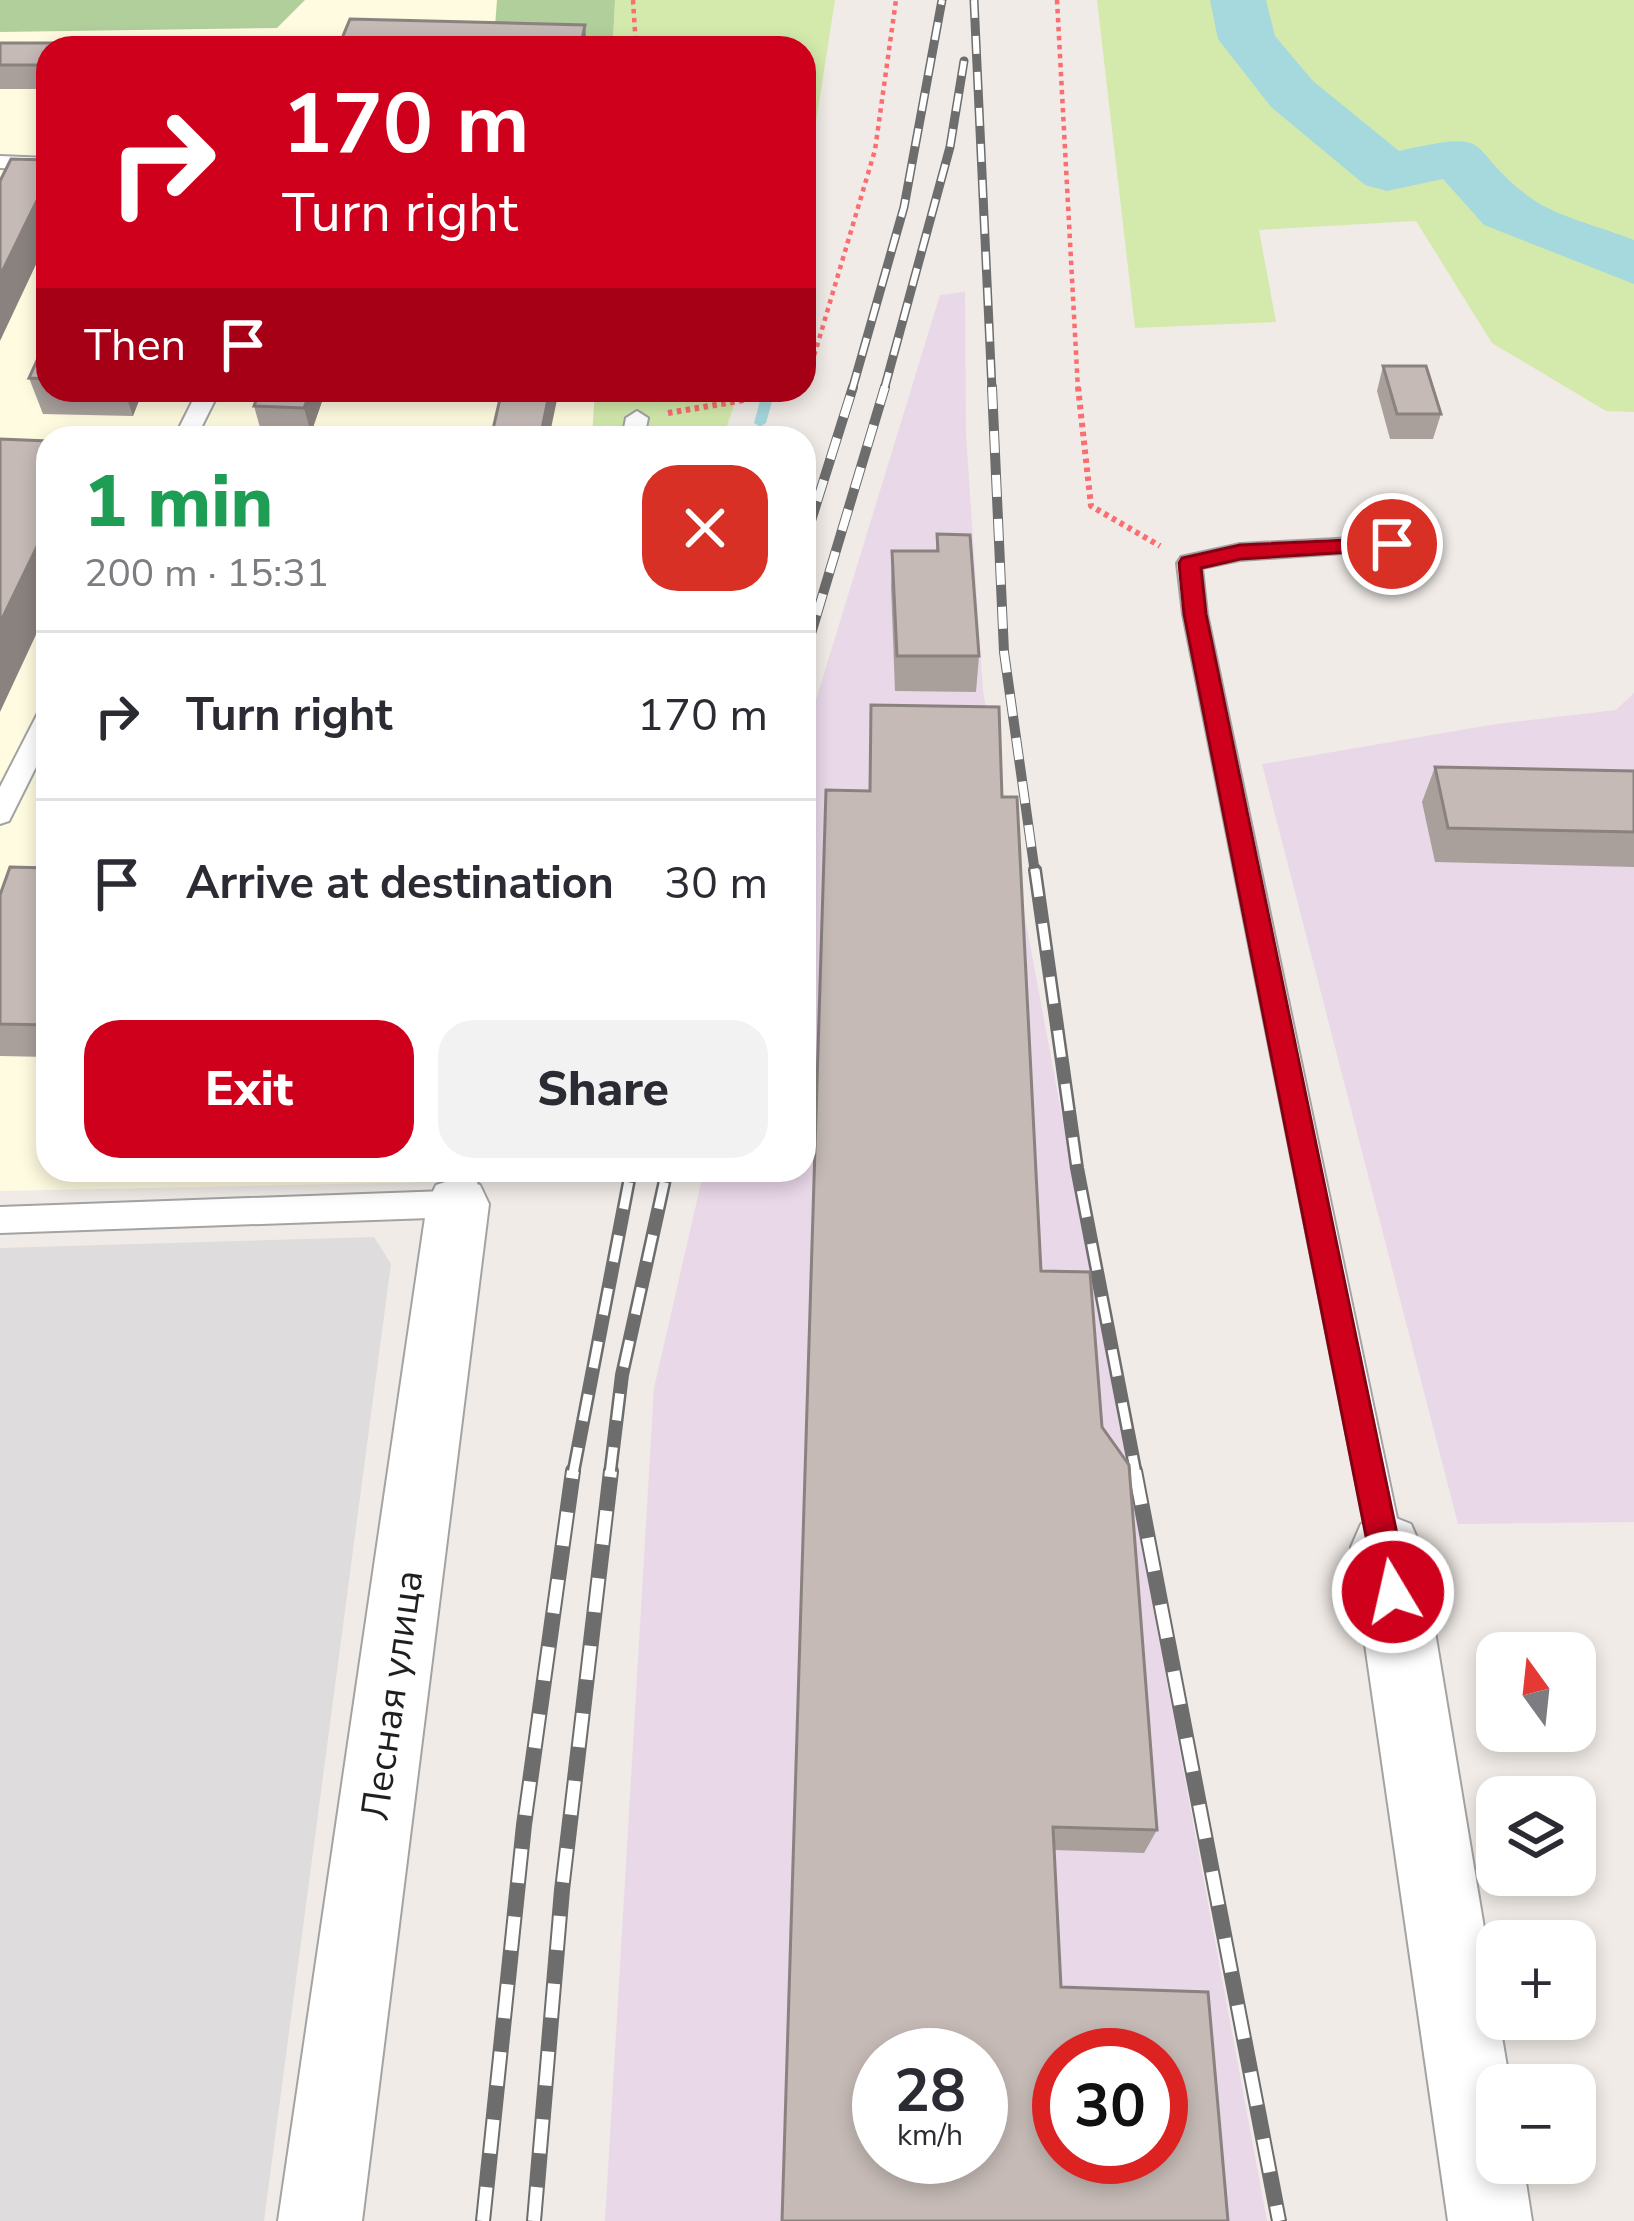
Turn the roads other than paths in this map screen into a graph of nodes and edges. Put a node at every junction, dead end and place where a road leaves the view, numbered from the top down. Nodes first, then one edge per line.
1 (0, 162) edge
2 (36, 164) edge
3 (1392, 544) dead end
4 (36, 757) edge
5 (0, 814) edge
6 (462, 1187) edge
7 (0, 1220) edge
8 (1386, 1547) joint
9 (320, 2221) edge
10 (1490, 2221) edge

1 - 2 lane
3 - 8 lane
4 - 5 lane
6 - 7 lane
6 - 9 street, Лесная улица
8 - 10 street

